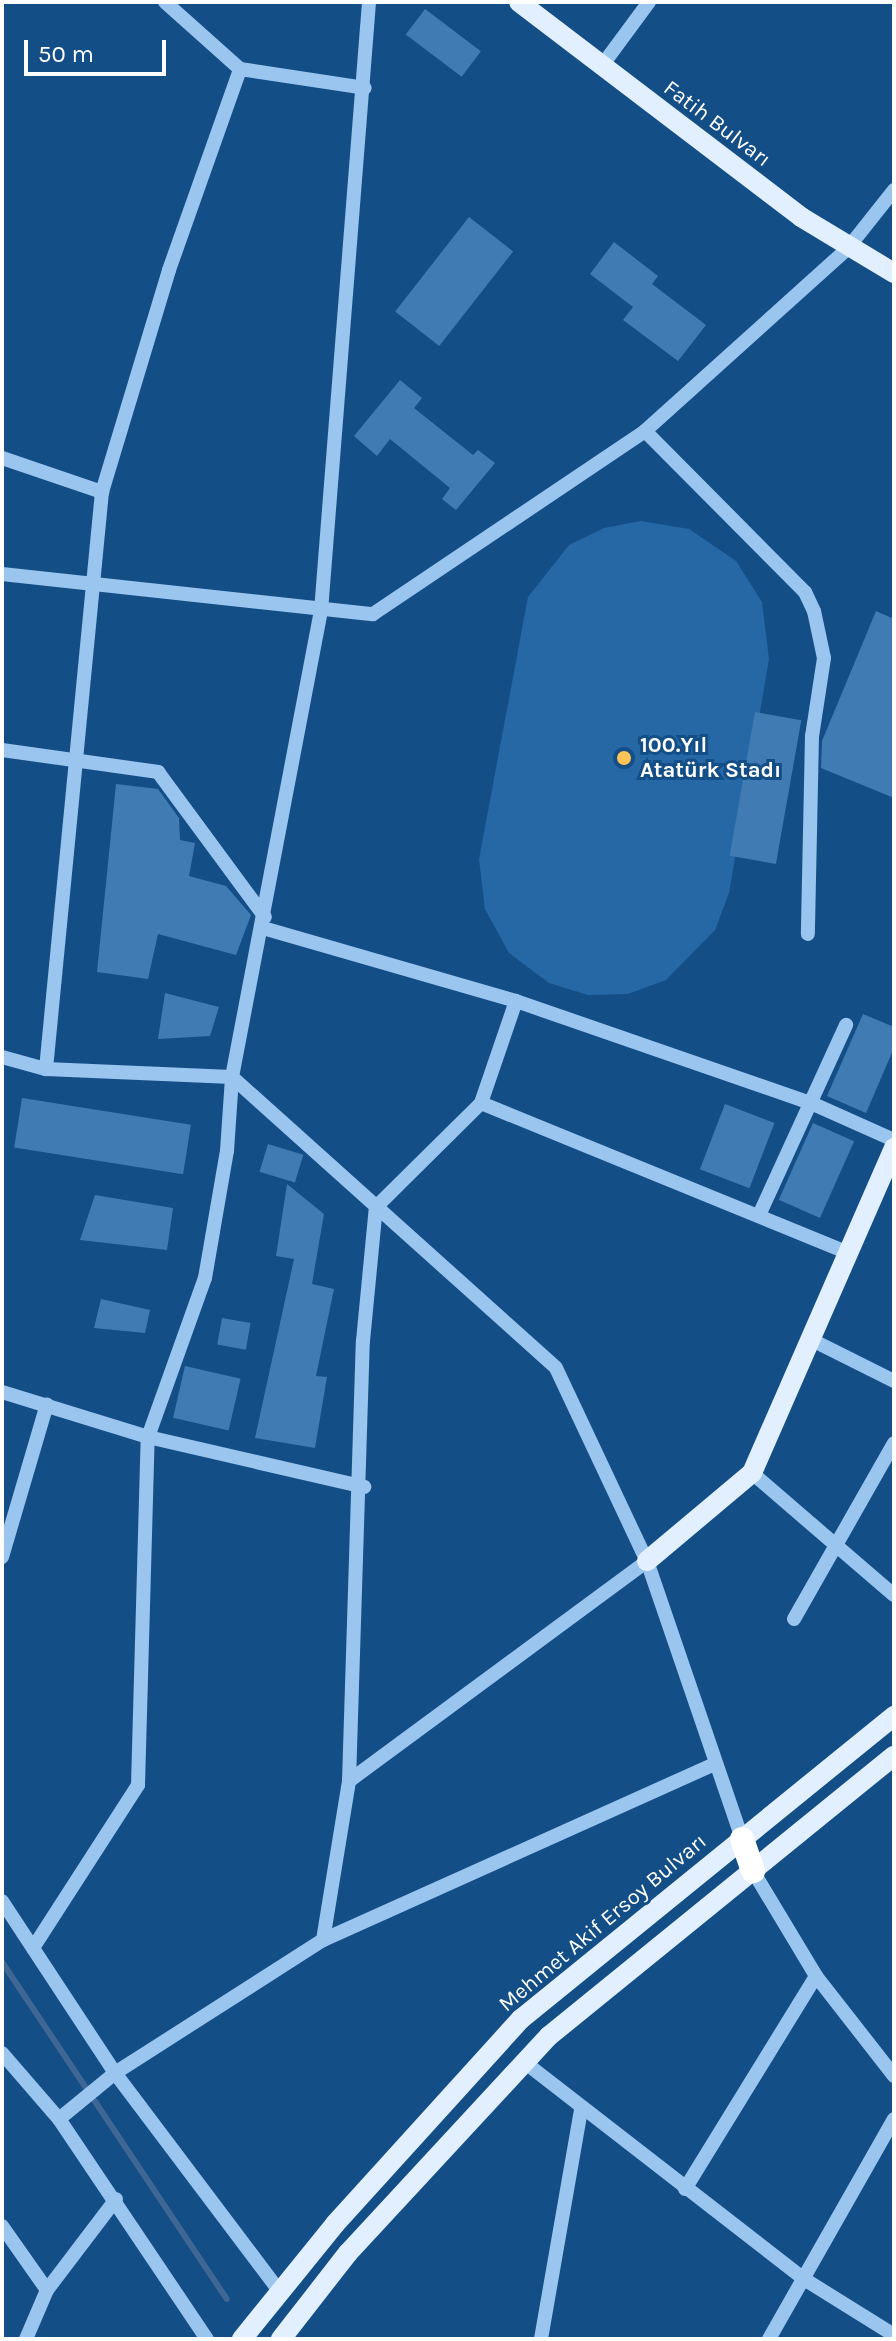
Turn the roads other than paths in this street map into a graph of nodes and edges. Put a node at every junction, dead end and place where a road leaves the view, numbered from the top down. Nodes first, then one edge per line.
1 (165, 2) edge
2 (369, 2) edge
3 (519, 2) edge
4 (649, 2) edge
5 (601, 67) junction
6 (240, 69) junction
7 (365, 88) junction
8 (894, 190) edge
9 (848, 248) junction
10 (894, 273) edge
11 (645, 431) junction
12 (2, 458) edge
13 (102, 492) junction
14 (2, 574) edge
15 (95, 584) junction
16 (321, 611) junction
17 (2, 750) edge
18 (80, 757) junction
19 (264, 923) junction
20 (808, 934) dead end
21 (516, 1001) junction
22 (846, 1025) dead end
23 (2, 1057) edge
24 (46, 1069) junction
25 (232, 1077) junction
26 (481, 1103) junction
27 (811, 1103) junction
28 (894, 1140) edge
29 (894, 1148) edge
30 (376, 1207) junction
31 (760, 1213) junction
32 (847, 1252) junction
33 (810, 1339) junction
34 (894, 1381) edge
35 (2, 1392) edge
36 (47, 1404) junction
37 (148, 1437) junction
38 (894, 1443) edge
39 (752, 1473) junction
40 (364, 1487) junction
41 (835, 1547) junction
42 (2, 1557) edge
43 (647, 1561) junction
44 (894, 1595) edge
45 (794, 1619) dead end
46 (894, 1716) edge
47 (894, 1756) edge
48 (714, 1764) junction
49 (349, 1781) junction
50 (742, 1839) junction
51 (753, 1871) junction
52 (2, 1901) edge
53 (323, 1940) junction
54 (33, 1948) junction
55 (816, 1976) junction
56 (2, 2053) edge
57 (523, 2061) junction
58 (115, 2073) junction
59 (894, 2076) edge
60 (581, 2110) junction
61 (59, 2119) junction
62 (894, 2119) edge
63 (685, 2189) junction
64 (116, 2199) junction
65 (2, 2226) edge
66 (804, 2279) junction
67 (278, 2289) junction
68 (47, 2290) junction
69 (894, 2335) edge
70 (26, 2339) edge
71 (207, 2339) edge
72 (242, 2339) edge
73 (281, 2339) edge
74 (541, 2339) edge
75 (769, 2339) edge

1 - 6 street
2 - 7 street
3 - 5 main road, Fatih Bulvarı
4 - 5 street
5 - 9 main road, Fatih Bulvarı
6 - 7 street
6 - 13 street
7 - 16 street
8 - 9 street
9 - 10 main road, Fatih Bulvarı
9 - 11 street
11 - 16 street
11 - 20 street
12 - 13 street
13 - 15 street
14 - 15 street
15 - 16 street
15 - 18 street
16 - 19 street
17 - 18 street
18 - 19 street
18 - 24 street
19 - 21 street
19 - 25 street
21 - 26 street
21 - 27 street
22 - 27 street
23 - 24 street
24 - 25 street
25 - 30 street
25 - 37 street
26 - 30 street
26 - 31 street
27 - 28 street
27 - 31 street
29 - 32 main road
30 - 40 street
30 - 43 street
31 - 32 street
32 - 33 main road
33 - 34 street
33 - 39 main road
35 - 36 street
36 - 37 street
36 - 42 street
37 - 40 street
37 - 54 street
38 - 41 street
39 - 41 street
39 - 43 main road
40 - 49 street
41 - 44 street
41 - 45 street
43 - 48 street
43 - 49 street
46 - 50 main road, Mehmet Akif Ersoy Bulvarı
47 - 51 main road
48 - 50 street
48 - 53 street
49 - 53 street
50 - 51 highway
50 - 67 main road, Mehmet Akif Ersoy Bulvarı
51 - 55 street
51 - 57 main road
52 - 54 street
53 - 58 street
54 - 58 street
55 - 59 street
55 - 63 street
56 - 61 street
57 - 60 street
57 - 73 main road
58 - 61 street
58 - 67 street
60 - 63 street
60 - 74 street
61 - 64 street
62 - 66 street
63 - 66 street
64 - 68 street
64 - 71 street
65 - 68 street
66 - 69 street
66 - 75 street
67 - 72 main road, Mehmet Akif Ersoy Bulvarı
68 - 70 street

